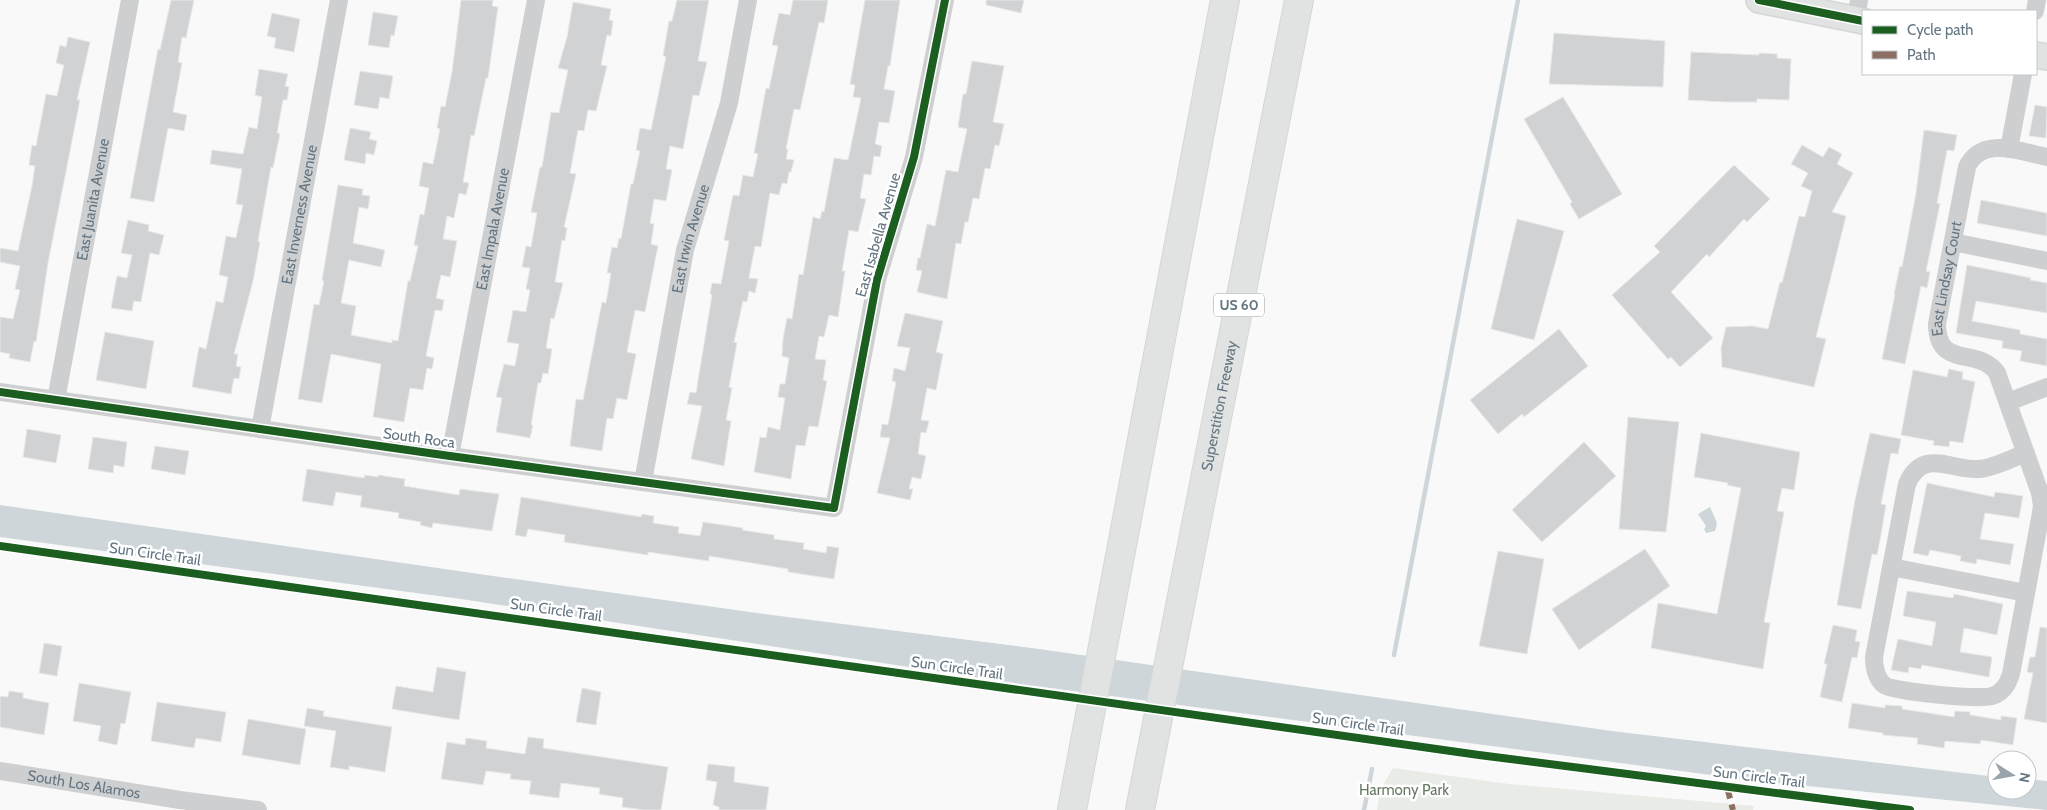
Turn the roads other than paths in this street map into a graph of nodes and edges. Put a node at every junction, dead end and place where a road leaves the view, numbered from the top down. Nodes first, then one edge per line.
1 (130, 0) edge
2 (339, 0) edge
3 (536, 0) edge
4 (748, 0) edge
5 (945, 0) edge
6 (1225, 0) edge
7 (1298, 0) edge
8 (1759, 0) edge
9 (1860, 13) edge
10 (2023, 75) edge
11 (2009, 149) junction
12 (2047, 157) edge
13 (1953, 242) junction
14 (2047, 261) edge
15 (2047, 387) edge
16 (0, 392) edge
17 (56, 400) junction
18 (2008, 402) junction
19 (260, 429) junction
20 (2026, 453) junction
21 (450, 456) junction
22 (643, 482) junction
23 (834, 508) joint
24 (1891, 567) junction
25 (2026, 593) junction
26 (0, 771) edge
27 (1142, 798) edge
28 (179, 805) edge
29 (258, 810) edge
30 (1072, 810) edge

1 - 17 street, East Juanita Avenue
2 - 19 street, East Inverness Avenue
3 - 21 street, East Impala Avenue
4 - 22 street, East Irwin Avenue
5 - 23 street, East Isabella Avenue
6 - 30 highway
7 - 27 highway, Superstition Freeway / US 60
8 - 9 main road
10 - 11 street
11 - 12 street, East Lindsay Court
11 - 13 street, East Lindsay Court
13 - 14 street
13 - 18 street, East Lindsay Court
15 - 18 street
16 - 17 street, South Roca
17 - 19 street, South Roca
18 - 20 street, East Lindsay Court
19 - 21 street, South Roca
20 - 24 street
20 - 25 street, East Lindsay Court
21 - 22 street, South Roca
22 - 23 street, South Roca
24 - 25 street
24 - 25 street, East Lindsay Court
26 - 28 street, South Los Alamos
28 - 29 street, South Los Alamos

